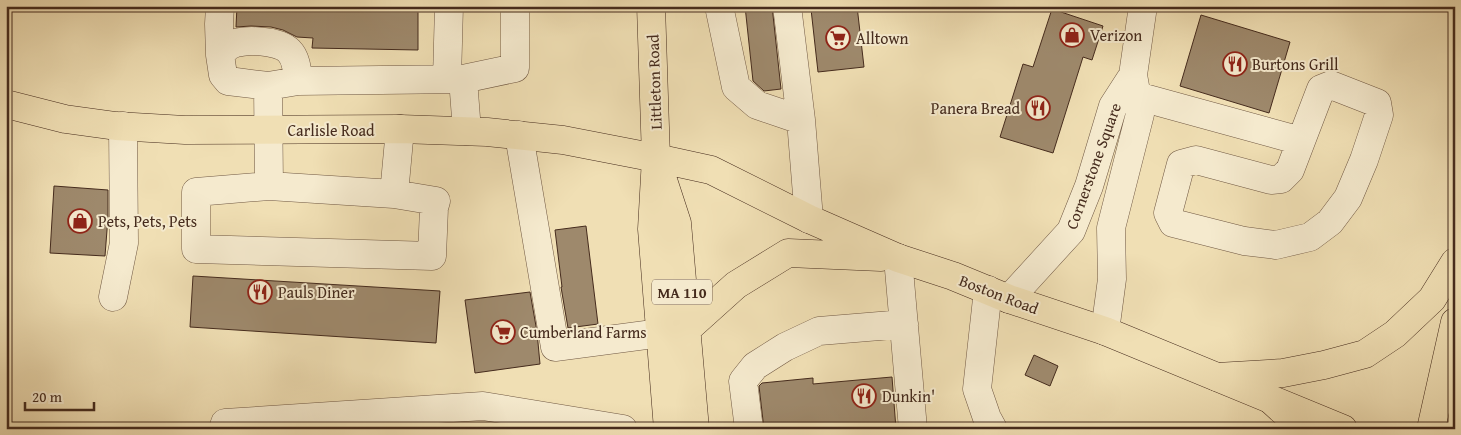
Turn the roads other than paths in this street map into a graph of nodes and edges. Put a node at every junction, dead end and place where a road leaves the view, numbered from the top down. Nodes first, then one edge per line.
1 (220, 6) edge
2 (449, 6) edge
3 (515, 6) edge
4 (652, 6) edge
5 (719, 6) edge
6 (787, 6) edge
7 (1143, 6) edge
8 (220, 55) junction
9 (455, 79) junction
10 (298, 81) junction
11 (268, 86) junction
12 (1135, 86) junction
13 (6, 104) edge
14 (801, 120) junction
15 (123, 126) junction
16 (400, 129) junction
17 (268, 130) junction
18 (467, 131) junction
19 (519, 135) junction
20 (1301, 141) junction
21 (656, 158) junction
22 (269, 186) junction
23 (394, 194) junction
24 (809, 219) junction
25 (898, 258) junction
26 (1455, 262) edge
27 (998, 295) junction
28 (112, 297) dead end
29 (1455, 322) edge
30 (904, 324) junction
31 (673, 331) junction
32 (1105, 331) junction
33 (1217, 377) junction
34 (1270, 399) junction
35 (224, 429) edge
36 (623, 429) edge
37 (668, 429) edge
38 (695, 429) edge
39 (749, 429) edge
40 (913, 429) edge
41 (993, 429) edge
42 (1303, 429) edge
43 (1343, 429) edge
44 (1431, 429) edge

1 - 8 lane
2 - 9 lane
3 - 9 lane
4 - 21 main road, Littleton Road / MA 110
5 - 14 lane
6 - 14 lane
7 - 12 lane, Cornerstone Square
8 - 10 lane
8 - 11 lane
9 - 10 lane
9 - 18 lane
10 - 11 lane
11 - 17 lane
12 - 20 lane
12 - 27 lane, Cornerstone Square
12 - 32 lane, Cornerstone Square
13 - 15 main road, Carlisle Road
14 - 24 lane
15 - 17 main road, Carlisle Road
15 - 28 lane
16 - 17 main road, Carlisle Road
16 - 18 main road, Carlisle Road
16 - 23 lane
17 - 22 lane
18 - 19 main road, Carlisle Road
19 - 21 main road, Carlisle Road
19 - 31 lane
20 - 20 lane
21 - 24 main road, Boston Road
21 - 31 main road, Littleton Road / MA 110
22 - 23 lane
22 - 23 lane
24 - 25 main road, Boston Road
25 - 27 main road, Boston Road
25 - 30 lane
25 - 31 main road
26 - 33 main road
27 - 32 main road, Boston Road
27 - 41 lane
29 - 44 main road
30 - 39 lane
30 - 40 lane
31 - 37 main road, Littleton Road / MA 110
31 - 38 main road, Littleton Road / MA 110
32 - 33 main road, Boston Road
33 - 34 main road, Boston Road
34 - 42 main road
34 - 43 main road, Boston Road
35 - 36 lane

